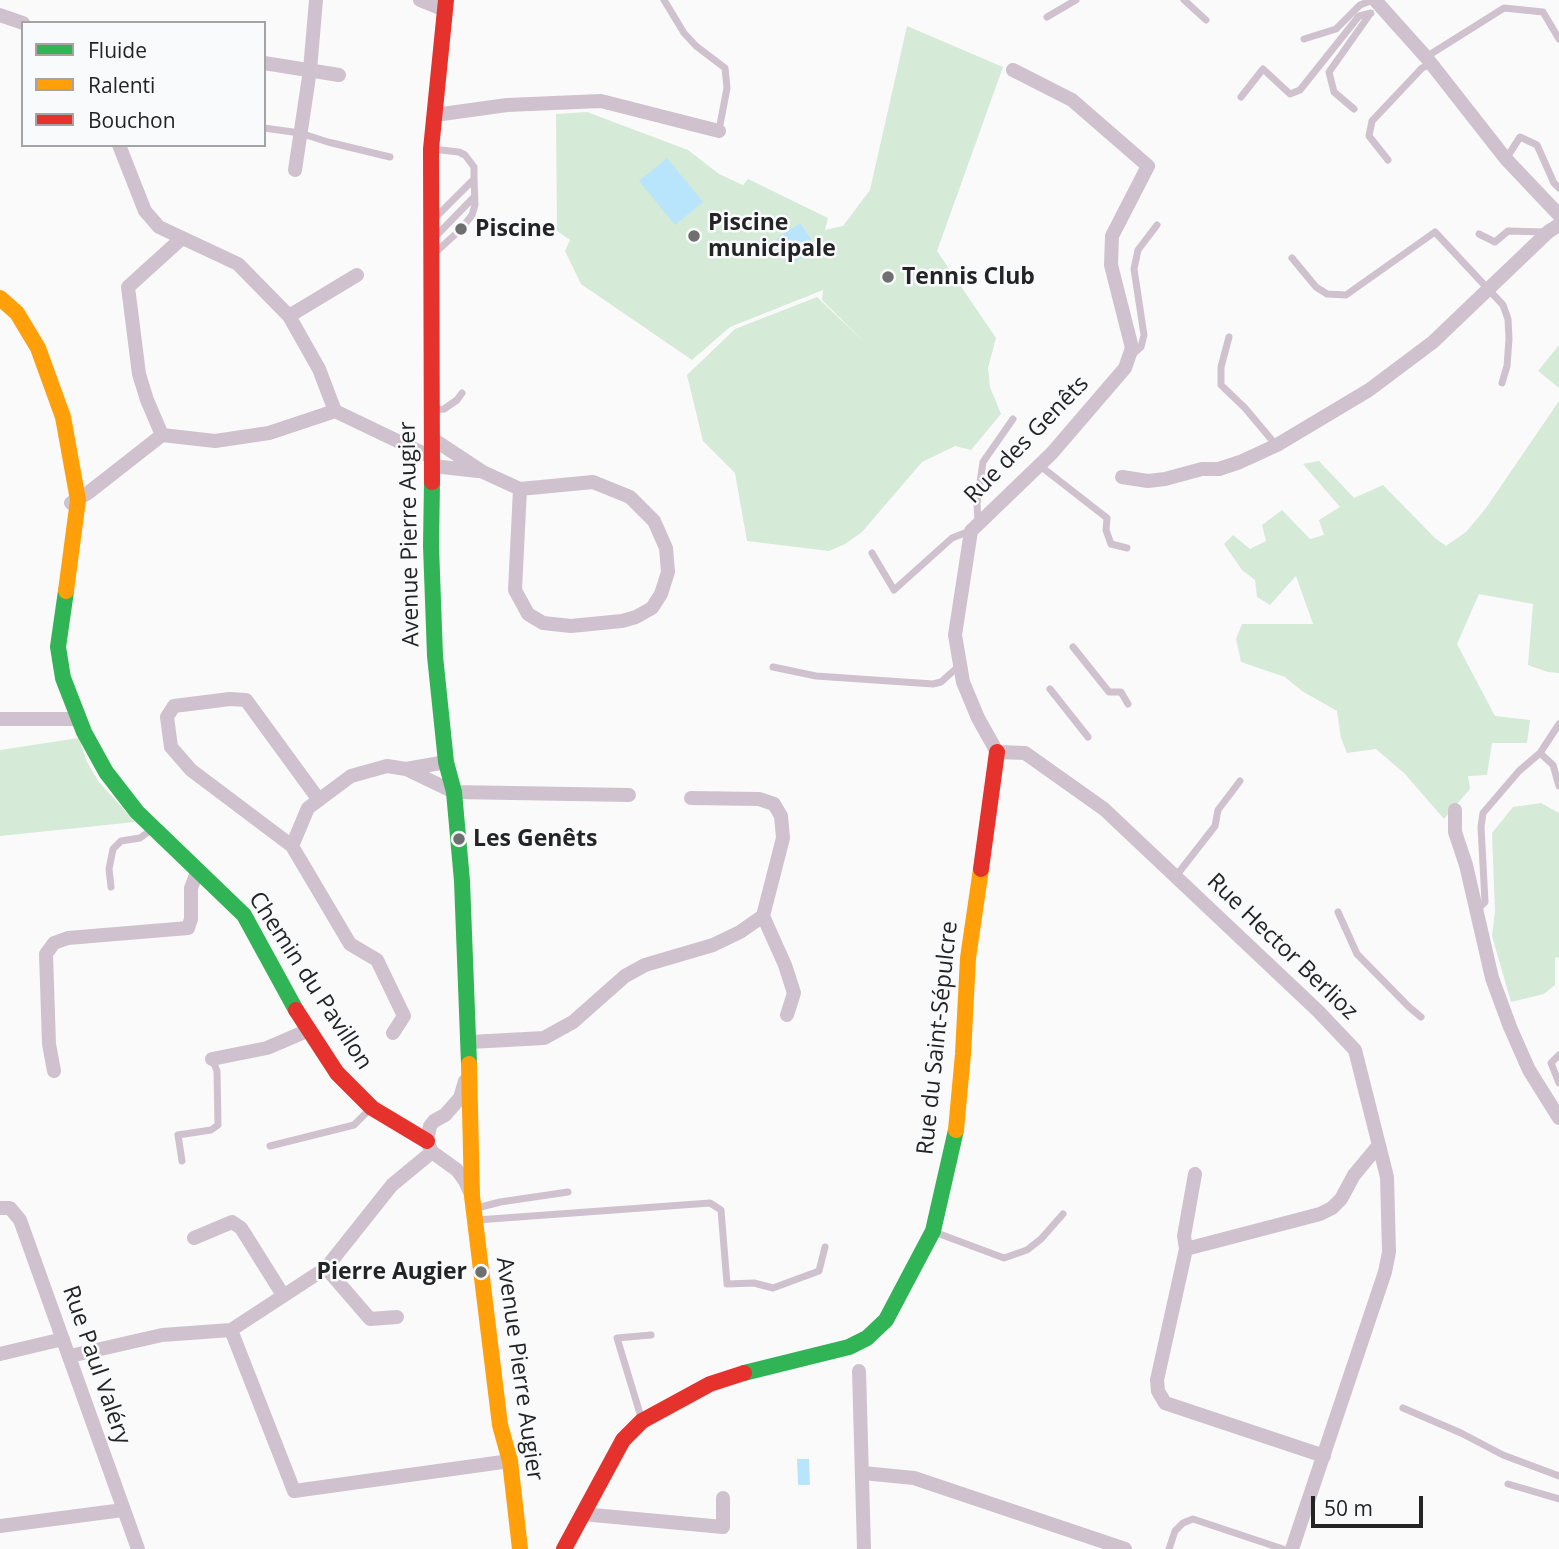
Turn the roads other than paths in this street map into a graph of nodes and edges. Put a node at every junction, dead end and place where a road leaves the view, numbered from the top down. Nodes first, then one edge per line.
1 (316, 0) edge
2 (420, 0) edge
3 (664, 0) edge
4 (1076, 0) edge
5 (1184, 0) edge
6 (1373, 3) edge
7 (446, 5) edge
8 (0, 15) edge
9 (1047, 17) dead end
10 (1206, 20) dead end
11 (21, 22) edge
12 (1304, 39) dead end
13 (1559, 39) edge
14 (1429, 61) junction
15 (266, 63) edge
16 (1013, 70) dead end
17 (310, 71) junction
18 (339, 75) dead end
19 (1241, 97) dead end
20 (1354, 109) dead end
21 (435, 115) junction
22 (266, 128) edge
23 (719, 131) joint
24 (300, 133) junction
25 (120, 147) edge
26 (431, 149) junction
27 (390, 157) dead end
28 (1506, 159) junction
29 (1388, 160) dead end
30 (295, 170) dead end
31 (474, 179) junction
32 (1559, 188) edge
33 (475, 197) junction
34 (1559, 215) edge
35 (430, 223) junction
36 (1157, 225) dead end
37 (1554, 228) edge
38 (1479, 234) dead end
39 (181, 239) junction
40 (430, 249) junction
41 (1292, 258) dead end
42 (357, 275) dead end
43 (1488, 288) junction
44 (0, 298) edge
45 (289, 316) junction
46 (1228, 337) dead end
47 (1129, 358) junction
48 (1502, 383) dead end
49 (462, 393) dead end
50 (335, 411) junction
51 (431, 411) junction
52 (1013, 419) dead end
53 (162, 435) junction
54 (433, 439) junction
55 (1277, 445) junction
56 (433, 462) junction
57 (1039, 465) junction
58 (483, 472) junction
59 (1122, 477) dead end
60 (520, 489) junction
61 (74, 502) junction
62 (975, 527) junction
63 (1127, 548) dead end
64 (872, 553) dead end
65 (1073, 647) dead end
66 (960, 665) junction
67 (773, 667) dead end
68 (1050, 689) dead end
69 (1128, 704) dead end
70 (0, 719) edge
71 (79, 719) junction
72 (1559, 724) edge
73 (1088, 737) dead end
74 (997, 752) junction
75 (1540, 753) junction
76 (446, 762) junction
77 (406, 769) junction
78 (1240, 781) dead end
79 (1559, 786) edge
80 (454, 792) junction
81 (628, 795) dead end
82 (691, 798) dead end
83 (319, 800) junction
84 (1455, 810) dead end
85 (154, 828) junction
86 (292, 846) junction
87 (198, 870) junction
88 (1175, 876) junction
89 (111, 887) dead end
90 (1476, 911) junction
91 (1338, 912) dead end
92 (763, 916) junction
93 (787, 1015) dead end
94 (1421, 1017) dead end
95 (309, 1030) junction
96 (393, 1033) dead end
97 (470, 1042) junction
98 (1559, 1055) edge
99 (212, 1059) joint
100 (470, 1066) junction
101 (54, 1071) dead end
102 (1559, 1083) edge
103 (372, 1108) junction
104 (440, 1118) junction
105 (1559, 1118) edge
106 (392, 1121) junction
107 (473, 1137) junction
108 (1379, 1145) junction
109 (270, 1146) dead end
110 (434, 1151) junction
111 (182, 1161) dead end
112 (1195, 1174) dead end
113 (568, 1192) dead end
114 (0, 1208) edge
115 (473, 1208) junction
116 (1063, 1214) dead end
117 (933, 1231) junction
118 (194, 1238) dead end
119 (825, 1247) dead end
120 (1186, 1250) junction
121 (326, 1268) junction
122 (283, 1295) junction
123 (397, 1317) dead end
124 (231, 1330) junction
125 (651, 1335) dead end
126 (63, 1339) junction
127 (0, 1354) edge
128 (70, 1356) junction
129 (859, 1371) dead end
130 (1403, 1408) dead end
131 (642, 1421) junction
132 (1324, 1456) junction
133 (510, 1461) junction
134 (863, 1474) junction
135 (1559, 1476) edge
136 (1508, 1484) dead end
137 (723, 1498) dead end
138 (1559, 1499) edge
139 (123, 1510) junction
140 (582, 1514) junction
141 (0, 1526) edge
142 (138, 1549) edge
143 (520, 1549) edge
144 (564, 1549) edge
145 (864, 1549) edge
146 (1125, 1549) edge
147 (1170, 1549) edge
148 (1283, 1549) edge
149 (1292, 1549) edge

1 - 17 street
2 - 7 street
3 - 23 lane
4 - 9 lane
5 - 10 lane
6 - 12 lane
6 - 14 street
6 - 19 lane
6 - 20 lane
7 - 21 street, Avenue Pierre Augier
8 - 11 street
13 - 14 lane
14 - 28 street
14 - 29 lane
15 - 17 street
16 - 47 street
17 - 18 street
17 - 24 street
21 - 23 street
21 - 26 street, Avenue Pierre Augier
22 - 24 lane
24 - 27 lane
24 - 30 street
25 - 39 street
26 - 31 lane
26 - 35 street, Avenue Pierre Augier
28 - 32 lane
28 - 34 street
31 - 33 lane
31 - 35 lane
33 - 40 lane
33 - 40 lane
35 - 40 street, Avenue Pierre Augier
36 - 47 lane
37 - 38 lane
37 - 43 street
39 - 45 street
39 - 53 street
40 - 51 street, Avenue Pierre Augier
41 - 43 lane
42 - 45 street
43 - 48 lane
43 - 55 street
44 - 61 street, Chemin du Pavillon
45 - 50 street
46 - 55 lane
47 - 57 street, Rue des Genêts
49 - 51 lane
50 - 53 street
50 - 56 street
51 - 54 street, Avenue Pierre Augier
52 - 62 lane
53 - 61 street
54 - 56 street, Avenue Pierre Augier
54 - 58 street
55 - 59 street
56 - 58 street
56 - 76 street, Avenue Pierre Augier
57 - 62 street, Rue des Genêts
57 - 63 lane
58 - 60 street
60 - 60 street
61 - 71 street, Chemin du Pavillon
62 - 64 lane
62 - 66 street, Rue des Genêts
65 - 69 lane
66 - 67 lane
66 - 74 street, Rue des Genêts
68 - 73 lane
70 - 71 street
71 - 85 street, Chemin du Pavillon
72 - 75 lane
74 - 88 street, Rue Hector Berlioz
74 - 117 street, Rue du Saint-Sépulcre
75 - 79 lane
75 - 90 lane
76 - 77 street
76 - 80 street, Avenue Pierre Augier
77 - 80 street
77 - 83 street
78 - 88 lane
80 - 81 street
80 - 97 street, Avenue Pierre Augier
82 - 92 street
83 - 86 street
83 - 86 street
84 - 90 street
85 - 87 street, Chemin du Pavillon
85 - 89 lane
86 - 96 street
87 - 95 street, Chemin du Pavillon
87 - 101 street
88 - 108 street, Rue Hector Berlioz
90 - 105 street
91 - 94 lane
92 - 93 street
92 - 97 street
95 - 99 street
95 - 103 street, Chemin du Pavillon
97 - 100 street, Avenue Pierre Augier
98 - 102 lane
99 - 111 lane
100 - 104 street
100 - 107 street, Avenue Pierre Augier
103 - 106 street, Chemin du Pavillon
103 - 109 lane
104 - 106 street
104 - 107 street
104 - 110 street
106 - 110 street, Chemin du Pavillon
107 - 110 street
107 - 115 street, Avenue Pierre Augier
108 - 120 street
108 - 132 street, Rue Hector Berlioz
110 - 115 street, Avenue Pierre Augier
110 - 121 street
112 - 120 street
113 - 115 lane
114 - 126 street, Rue Paul Valéry
115 - 119 lane
115 - 133 street, Avenue Pierre Augier
116 - 117 lane
117 - 131 street, Rue du Saint-Sépulcre
118 - 122 street
120 - 132 street
121 - 122 street
121 - 123 street
122 - 124 street
124 - 128 street
124 - 133 street
125 - 131 lane
126 - 127 street
126 - 128 street, Rue Paul Valéry
128 - 139 street, Rue Paul Valéry
129 - 134 street
130 - 135 lane
131 - 140 street, Rue du Saint-Sépulcre
132 - 149 street, Rue Hector Berlioz
133 - 143 street, Avenue Pierre Augier
134 - 145 street
134 - 146 street
136 - 138 lane
137 - 140 street
139 - 141 street
139 - 142 street, Rue Paul Valéry
140 - 144 street, Rue du Saint-Sépulcre
147 - 148 lane

